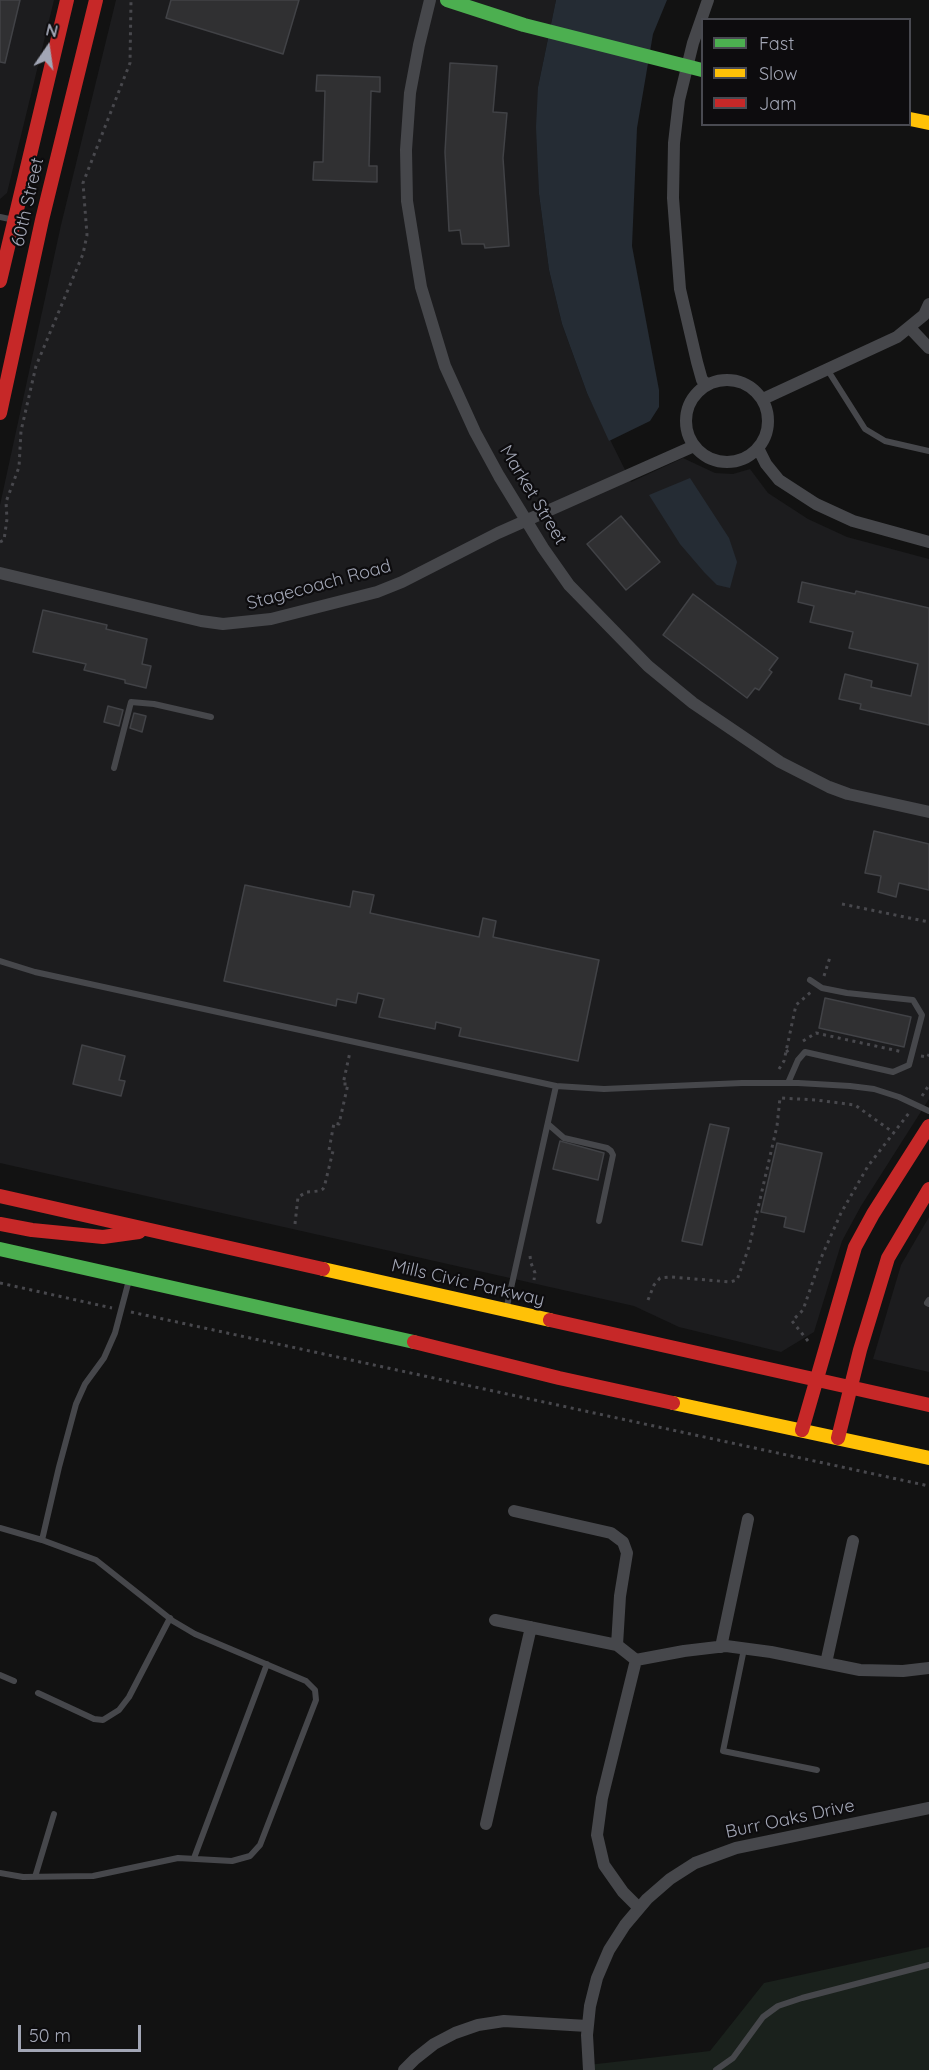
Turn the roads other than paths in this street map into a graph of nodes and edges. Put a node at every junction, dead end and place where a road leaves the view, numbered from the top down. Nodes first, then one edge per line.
1 (67, 0) edge
2 (96, 0) edge
3 (430, 0) edge
4 (447, 0) edge
5 (708, 0) edge
6 (702, 18) edge
7 (701, 20) edge
8 (688, 66) junction
9 (701, 70) edge
10 (911, 118) edge
11 (929, 123) edge
12 (0, 217) edge
13 (14, 220) junction
14 (0, 281) edge
15 (929, 304) edge
16 (910, 328) junction
17 (929, 348) edge
18 (827, 369) junction
19 (707, 384) junction
20 (763, 399) junction
21 (0, 413) edge
22 (694, 446) junction
23 (758, 448) junction
24 (929, 451) edge
25 (528, 521) junction
26 (929, 542) edge
27 (0, 573) edge
28 (211, 717) dead end
29 (114, 768) dead end
30 (929, 812) edge
31 (0, 961) edge
32 (810, 980) dead end
33 (788, 1083) junction
34 (556, 1086) junction
35 (929, 1111) edge
36 (548, 1124) junction
37 (929, 1126) edge
38 (929, 1189) edge
39 (0, 1196) edge
40 (599, 1221) dead end
41 (0, 1224) edge
42 (151, 1230) junction
43 (0, 1249) edge
44 (130, 1278) junction
45 (506, 1310) junction
46 (816, 1380) junction
47 (850, 1387) junction
48 (929, 1405) edge
49 (802, 1430) junction
50 (838, 1438) junction
51 (929, 1458) edge
52 (514, 1511) dead end
53 (748, 1519) dead end
54 (0, 1528) edge
55 (42, 1540) junction
56 (853, 1541) dead end
57 (170, 1618) junction
58 (495, 1620) dead end
59 (531, 1627) junction
60 (617, 1645) junction
61 (721, 1647) junction
62 (744, 1648) junction
63 (636, 1660) junction
64 (826, 1663) junction
65 (267, 1664) junction
66 (929, 1668) edge
67 (0, 1675) edge
68 (14, 1682) dead end
69 (38, 1693) dead end
70 (817, 1770) dead end
71 (929, 1808) edge
72 (54, 1814) dead end
73 (486, 1824) dead end
74 (194, 1858) junction
75 (0, 1874) edge
76 (35, 1877) junction
77 (639, 1908) junction
78 (929, 1965) edge
79 (587, 2026) junction
80 (404, 2070) edge
81 (589, 2070) edge
82 (716, 2070) edge

1 - 13 main road, 60th Street
2 - 21 main road, 60th Street
3 - 25 street, Market Street
4 - 8 main road
5 - 6 street
7 - 8 street
8 - 9 main road
8 - 19 street
10 - 11 main road
12 - 13 lane
13 - 14 main road, 60th Street
15 - 16 street
16 - 17 street
16 - 18 street
18 - 20 street
18 - 24 lane
19 - 20 street
19 - 22 street
20 - 23 street
22 - 23 street
22 - 25 street, Stagecoach Road
23 - 26 street
25 - 27 street, Stagecoach Road
25 - 30 street, Market Street
28 - 29 lane
31 - 34 lane
32 - 33 lane
33 - 34 lane
33 - 35 lane
34 - 36 lane
36 - 40 lane
36 - 45 lane
37 - 46 main road
38 - 47 main road
39 - 42 main road, Mills Civic Parkway
41 - 42 main road
42 - 45 main road, Mills Civic Parkway
43 - 44 main road
44 - 49 main road
44 - 55 lane
45 - 46 main road, Mills Civic Parkway
46 - 47 main road, Mills Civic Parkway
46 - 49 main road
47 - 48 main road, Mills Civic Parkway
47 - 50 main road
49 - 50 main road
50 - 51 main road
52 - 60 street
53 - 61 street
54 - 55 lane
55 - 57 lane
56 - 64 street
57 - 65 lane
57 - 69 lane
58 - 59 street
59 - 60 street
59 - 73 street
60 - 63 street
61 - 62 street
61 - 63 street
62 - 64 street
62 - 70 lane
63 - 77 street
64 - 66 street
65 - 74 lane
65 - 74 lane
67 - 68 lane
71 - 77 street, Burr Oaks Drive
72 - 76 lane
74 - 76 lane
75 - 76 lane
77 - 79 street, Burr Oaks Drive
78 - 82 lane
79 - 80 street
79 - 81 street, Burr Oaks Drive

